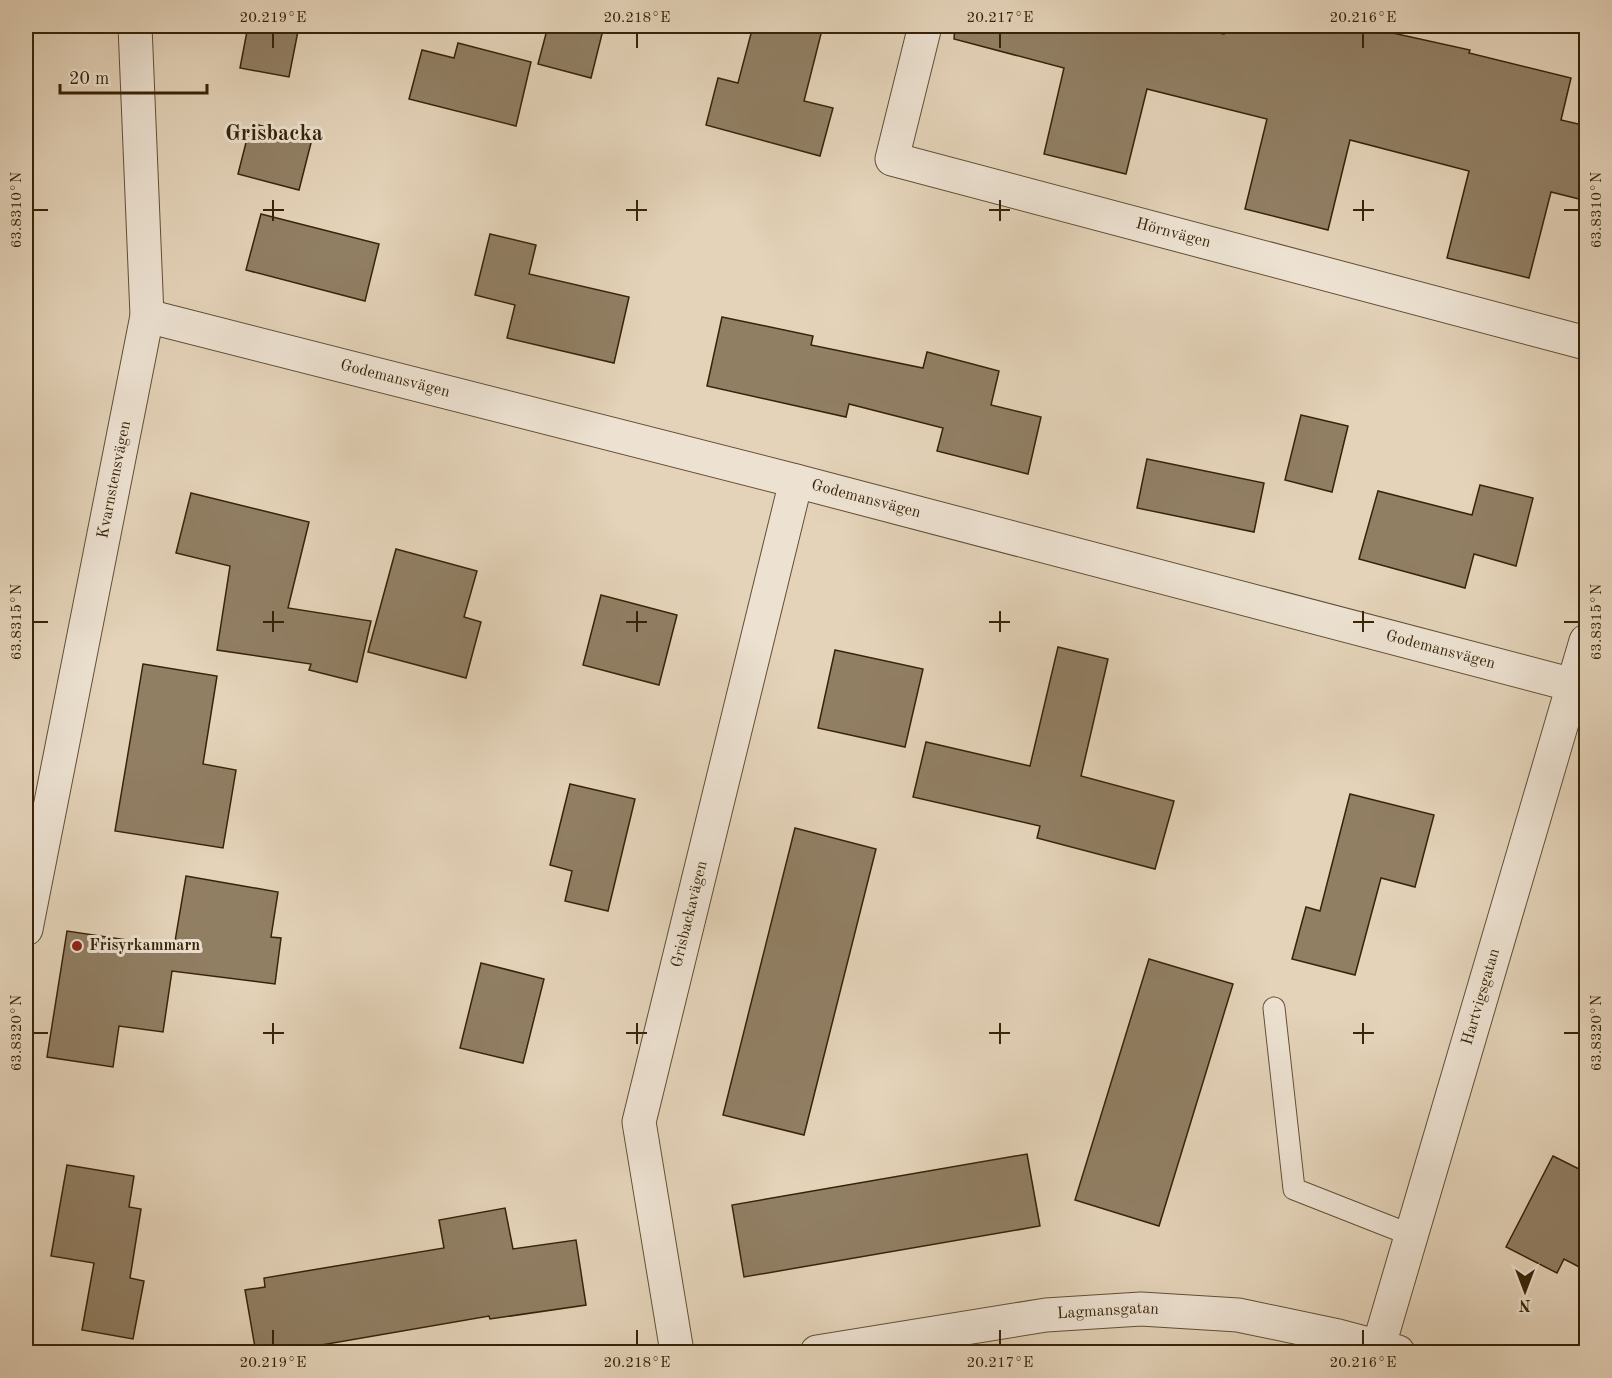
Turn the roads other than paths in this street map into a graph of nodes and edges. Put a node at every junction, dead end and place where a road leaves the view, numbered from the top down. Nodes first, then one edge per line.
1 (135, 26) edge
2 (925, 26) edge
3 (147, 316) junction
4 (1587, 343) edge
5 (796, 481) junction
6 (1587, 641) edge
7 (1580, 686) edge
8 (26, 929) edge
9 (1274, 1008) dead end
10 (1411, 1235) junction
11 (1384, 1351) edge
12 (677, 1353) edge
13 (817, 1353) edge

1 - 3 street, Kvarnstensvägen
2 - 4 street, Hörnvägen
3 - 5 street, Godemansvägen
3 - 8 street, Kvarnstensvägen
5 - 7 street, Godemansvägen
5 - 12 street, Grisbackavägen
6 - 7 street, Hartvigsgatan
7 - 10 street, Hartvigsgatan
9 - 10 lane
10 - 11 street, Hartvigsgatan
11 - 13 street, Lagmansgatan

